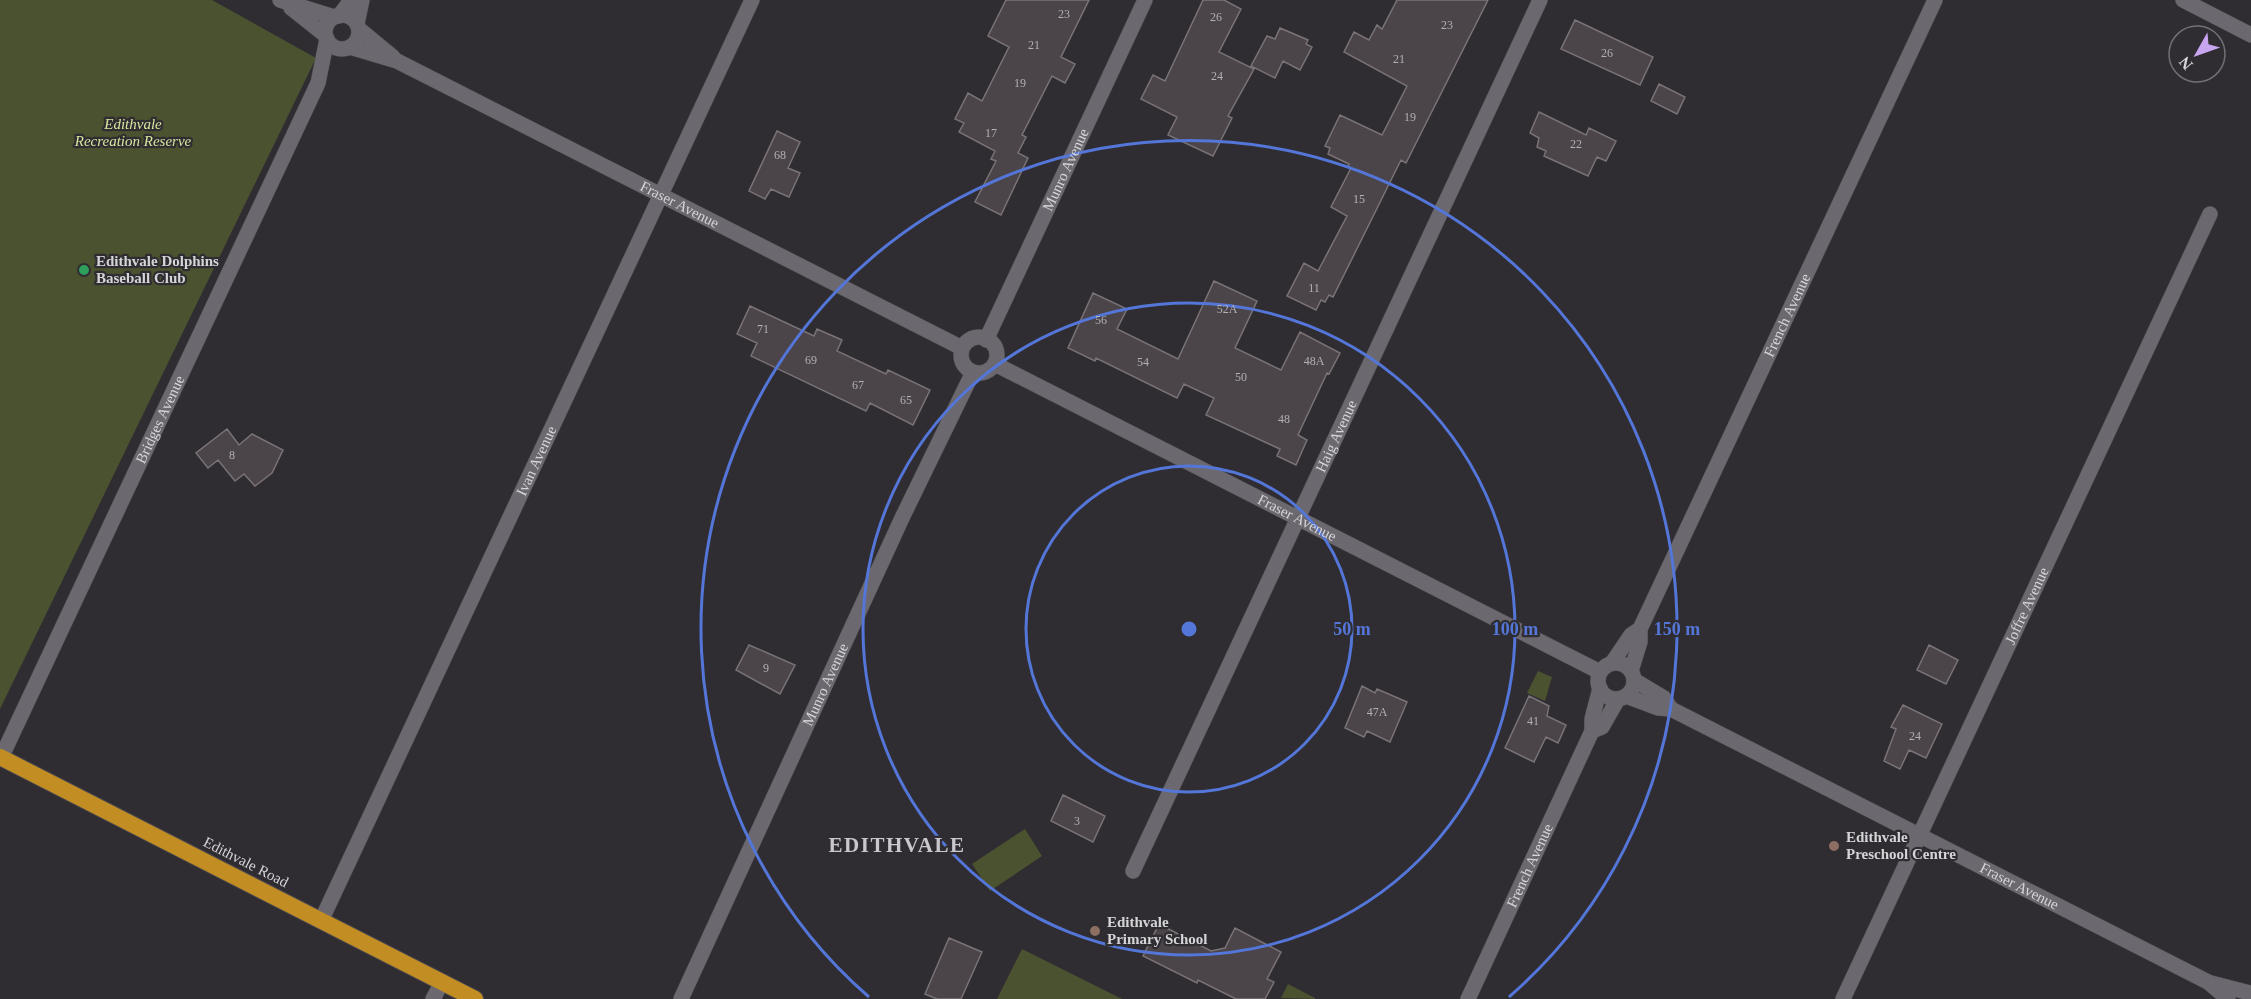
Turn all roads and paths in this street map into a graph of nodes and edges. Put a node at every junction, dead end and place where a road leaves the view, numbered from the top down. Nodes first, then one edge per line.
1 (351, 0) edge
2 (362, 0) edge
3 (752, 0) edge
4 (1145, 0) edge
5 (1540, 0) edge
6 (1935, 0) edge
7 (2183, 0) edge
8 (282, 1) edge
9 (336, 16) junction
10 (358, 26) junction
11 (2251, 35) edge
12 (326, 37) junction
13 (347, 48) junction
14 (398, 61) junction
15 (318, 83) junction
16 (662, 193) junction
17 (2210, 214) dead end
18 (986, 340) junction
19 (962, 348) junction
20 (995, 364) junction
21 (972, 372) junction
22 (1299, 519) junction
23 (1640, 629) junction
24 (1606, 668) junction
25 (1633, 676) junction
26 (1600, 688) junction
27 (1622, 698) junction
28 (1671, 709) junction
29 (1592, 732) junction
30 (1, 758) edge
31 (1920, 836) junction
32 (1132, 871) dead end
33 (321, 921) junction
34 (442, 982) junction
35 (2208, 982) junction
36 (2248, 995) edge
37 (433, 999) edge
38 (475, 999) edge
39 (681, 999) edge
40 (1468, 999) edge
41 (1843, 999) edge
42 (2228, 999) edge

1 - 9 street
2 - 10 street
3 - 16 street, Ivan Avenue
4 - 18 street, Munro Avenue
5 - 22 street, Haig Avenue
6 - 23 street, French Avenue
7 - 11 street
8 - 9 street
8 - 12 street
9 - 10 street
9 - 12 street
10 - 13 street
10 - 14 street, Fraser Avenue
12 - 13 street
12 - 15 street, Bridges Avenue
13 - 14 street, Fraser Avenue
13 - 15 street, Bridges Avenue
14 - 16 street, Fraser Avenue
15 - 30 street, Bridges Avenue
16 - 19 street, Fraser Avenue
16 - 33 street, Ivan Avenue
17 - 31 street, Joffre Avenue
18 - 19 street
18 - 20 street
19 - 21 street
20 - 21 street
20 - 22 street, Fraser Avenue
21 - 39 street, Munro Avenue
22 - 24 street, Fraser Avenue
22 - 32 street, Haig Avenue
23 - 24 street, French Avenue
23 - 25 street, French Avenue
24 - 25 street
24 - 26 street
25 - 27 street
25 - 28 street, Fraser Avenue
26 - 27 street
26 - 29 street, French Avenue
27 - 28 street, Fraser Avenue
27 - 29 street, French Avenue
28 - 31 street, Fraser Avenue
29 - 40 street, French Avenue
30 - 33 highway, Edithvale Road
31 - 35 street, Fraser Avenue
31 - 41 street, Joffre Avenue
33 - 34 highway, Edithvale Road
34 - 37 street
34 - 38 highway, Edithvale Road
35 - 36 street, Fraser Avenue
35 - 42 street, Fraser Avenue

